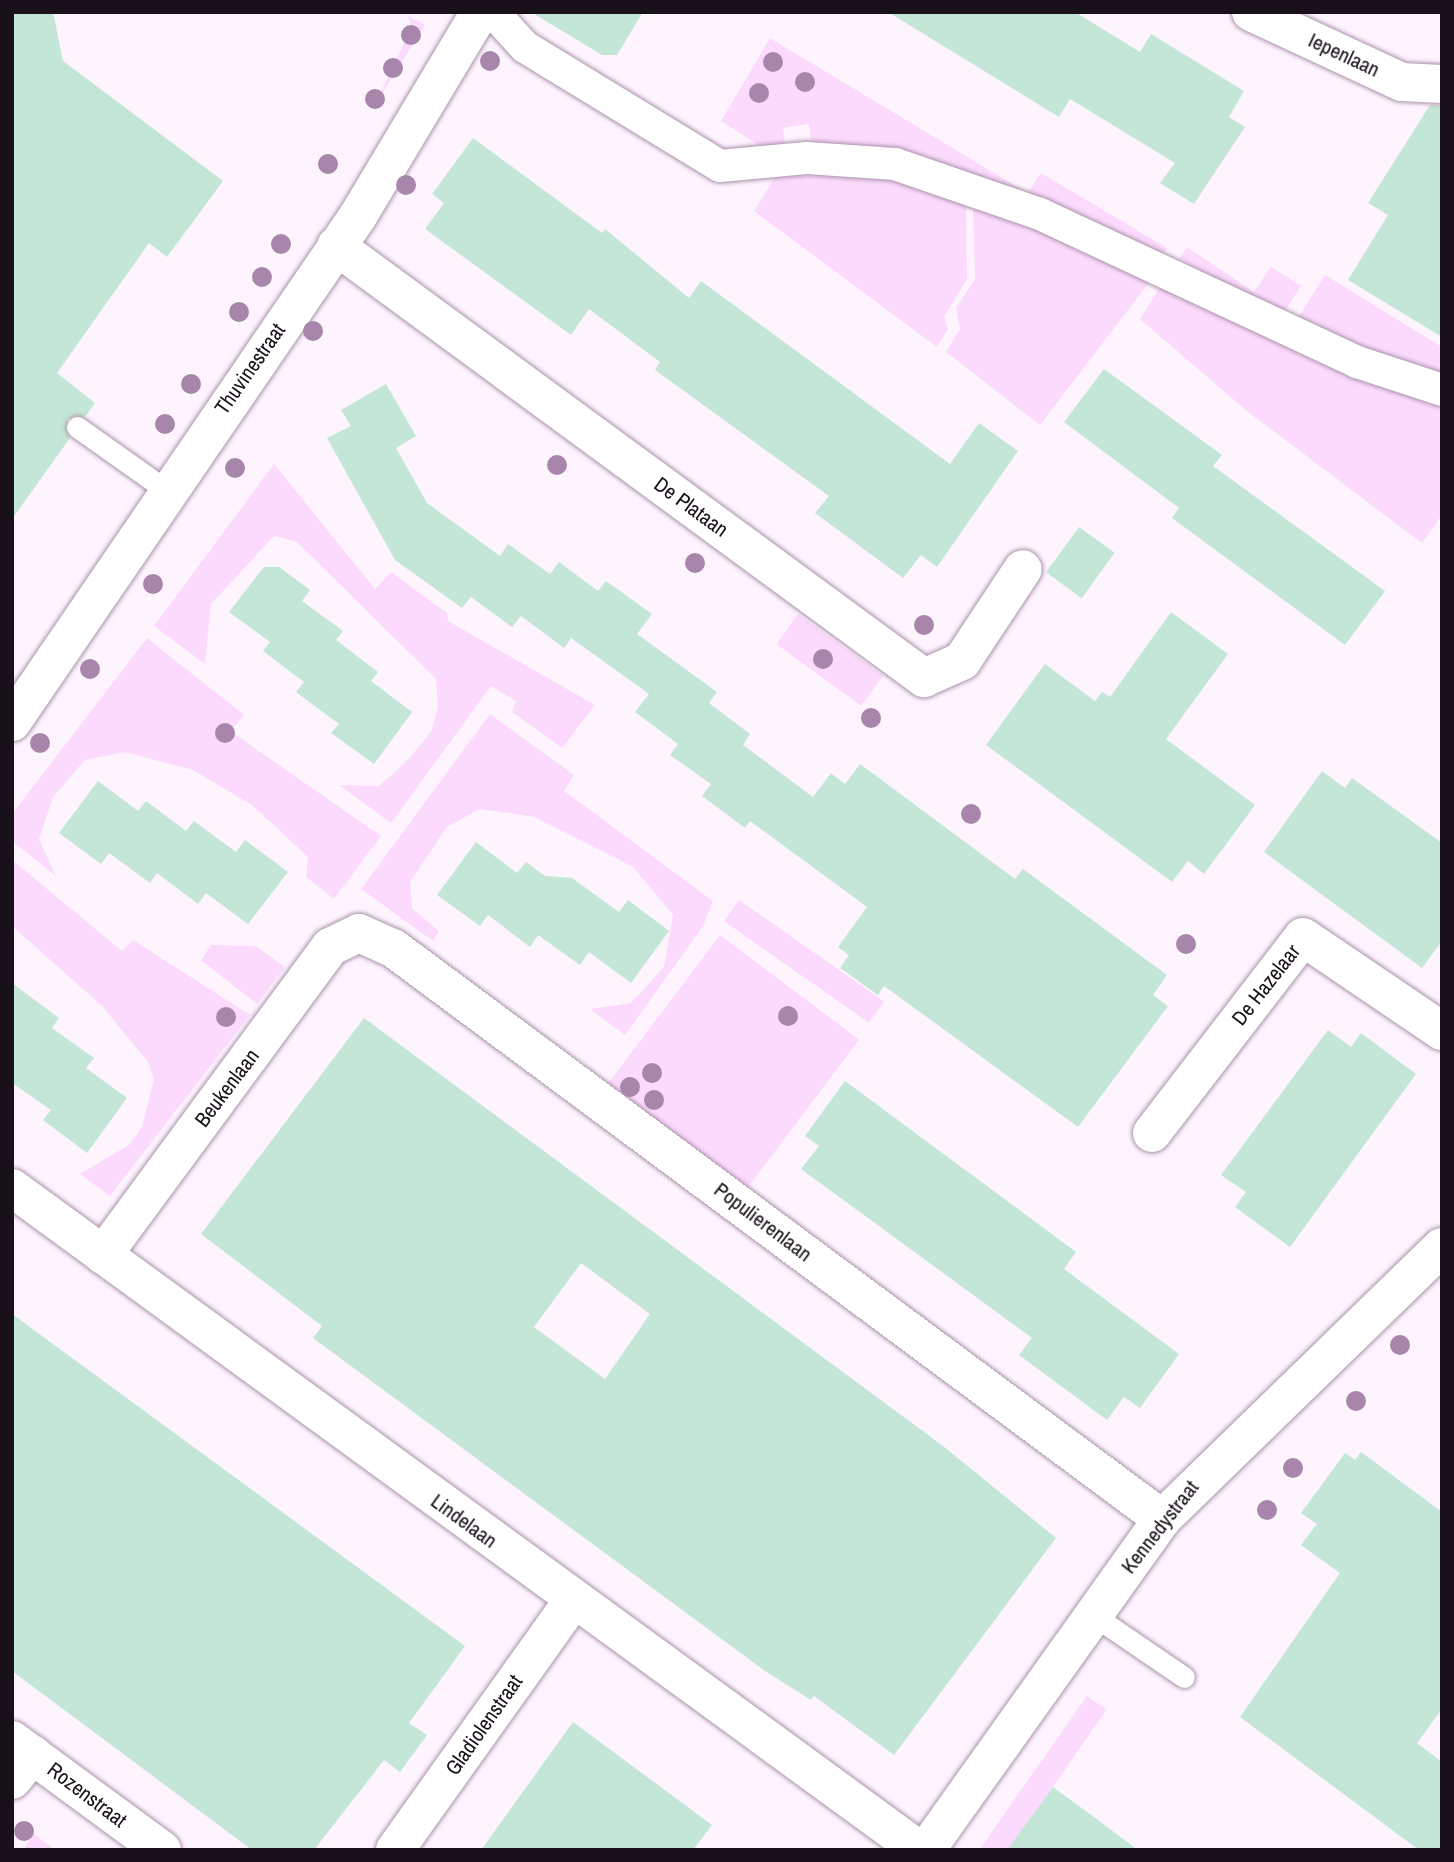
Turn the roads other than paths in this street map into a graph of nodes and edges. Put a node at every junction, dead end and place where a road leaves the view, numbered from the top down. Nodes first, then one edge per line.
1 (480, 12) edge
2 (493, 12) edge
3 (1251, 12) edge
4 (1442, 84) edge
5 (336, 246) junction
6 (1442, 390) edge
7 (78, 427) dead end
8 (166, 490) junction
9 (1023, 569) dead end
10 (12, 722) edge
11 (359, 933) joint
12 (1442, 1031) edge
13 (1152, 1133) dead end
14 (12, 1188) edge
15 (1442, 1247) edge
16 (103, 1255) junction
17 (1162, 1519) junction
18 (573, 1600) junction
19 (1093, 1615) junction
20 (1184, 1677) dead end
21 (19, 1758) edge
22 (162, 1850) edge
23 (396, 1850) edge
24 (919, 1850) edge
25 (926, 1850) edge

1 - 5 street, Thuvinestraat
2 - 6 street
3 - 4 street, Iepenlaan
5 - 8 street, Thuvinestraat
5 - 9 street, De Plataan
7 - 8 lane
8 - 10 street, Thuvinestraat
11 - 16 street, Beukenlaan
11 - 17 street, Populierenlaan
12 - 13 street, De Hazelaar
14 - 16 street, Lindelaan
15 - 17 street, Kennedystraat
16 - 18 street, Lindelaan
17 - 19 street, Kennedystraat
18 - 23 street, Gladiolenstraat
18 - 24 street, Lindelaan
19 - 20 lane
19 - 25 street, Kennedystraat
21 - 22 street, Rozenstraat

